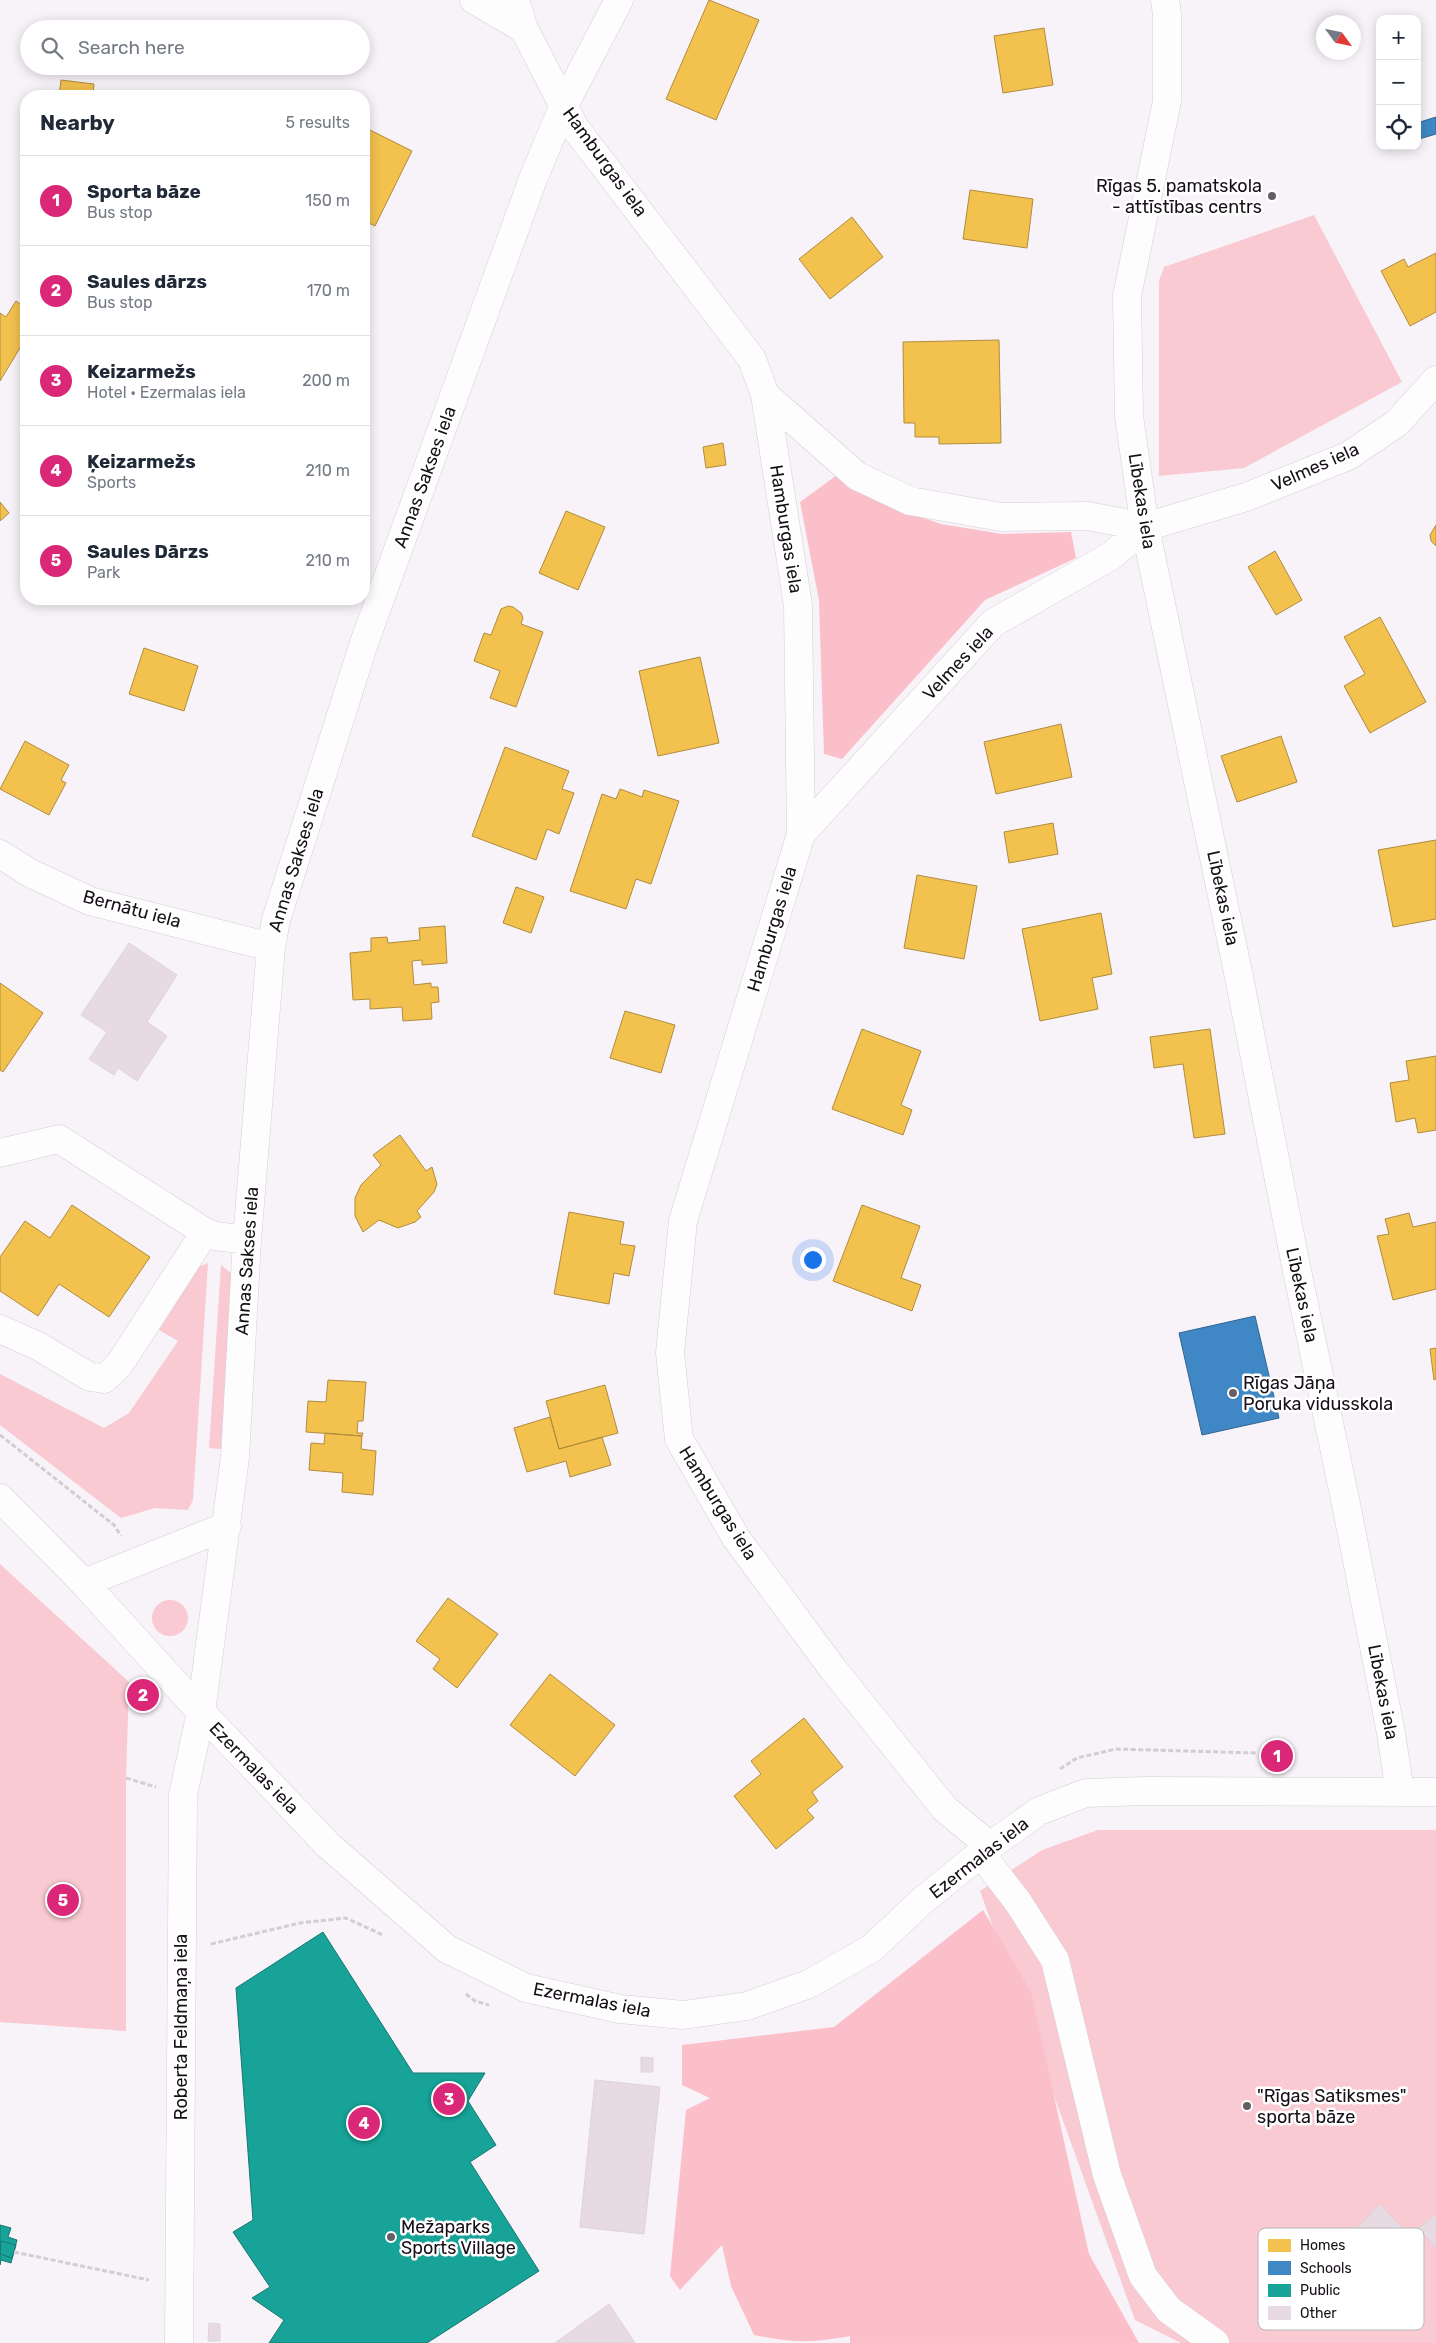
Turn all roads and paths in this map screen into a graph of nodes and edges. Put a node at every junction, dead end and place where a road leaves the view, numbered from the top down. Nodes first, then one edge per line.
1 (474, 0) edge
2 (515, 0) edge
3 (619, 0) edge
4 (1165, 0) edge
5 (524, 29) junction
6 (563, 107) junction
7 (1436, 380) edge
8 (766, 395) junction
9 (1145, 527) junction
10 (801, 834) junction
11 (0, 854) edge
12 (271, 947) junction
13 (0, 1153) edge
14 (205, 1232) junction
15 (248, 1240) junction
16 (0, 1329) edge
17 (0, 1435) edge
18 (0, 1498) edge
19 (226, 1526) junction
20 (136, 1562) junction
21 (84, 1583) junction
22 (200, 1712) junction
23 (1400, 1792) junction
24 (1436, 1792) edge
25 (986, 1850) junction
26 (391, 1938) dead end
27 (206, 1945) dead end
28 (460, 1990) dead end
29 (492, 2006) dead end
30 (14, 2252) dead end
31 (180, 2278) junction
32 (179, 2343) edge
33 (1215, 2343) edge

1 - 5 street
2 - 5 street
3 - 6 street, Annas Sakses iela
4 - 9 street, Lībekas iela
5 - 6 street, Hamburgas iela
6 - 8 street, Hamburgas iela
6 - 12 street, Annas Sakses iela
7 - 9 street, Velmes iela
8 - 9 street, Velmes iela
8 - 10 street, Hamburgas iela
9 - 10 street, Velmes iela
9 - 23 street, Lībekas iela
10 - 25 street, Hamburgas iela
11 - 12 street, Bernātu iela
12 - 15 street, Annas Sakses iela
13 - 14 street
14 - 15 street
14 - 16 street
15 - 19 street, Annas Sakses iela
17 - 20 path
18 - 21 street, Ezermalas iela
19 - 20 street
19 - 22 street, Annas Sakses iela
20 - 21 street
21 - 22 street, Ezermalas iela
22 - 25 street, Ezermalas iela
22 - 31 street, Roberta Feldmaņa iela
23 - 24 street, Ezermalas iela
23 - 25 street, Ezermalas iela
25 - 33 street, Hamburgas iela
26 - 27 path
28 - 29 path
30 - 31 path
31 - 32 street, Roberta Feldmaņa iela

